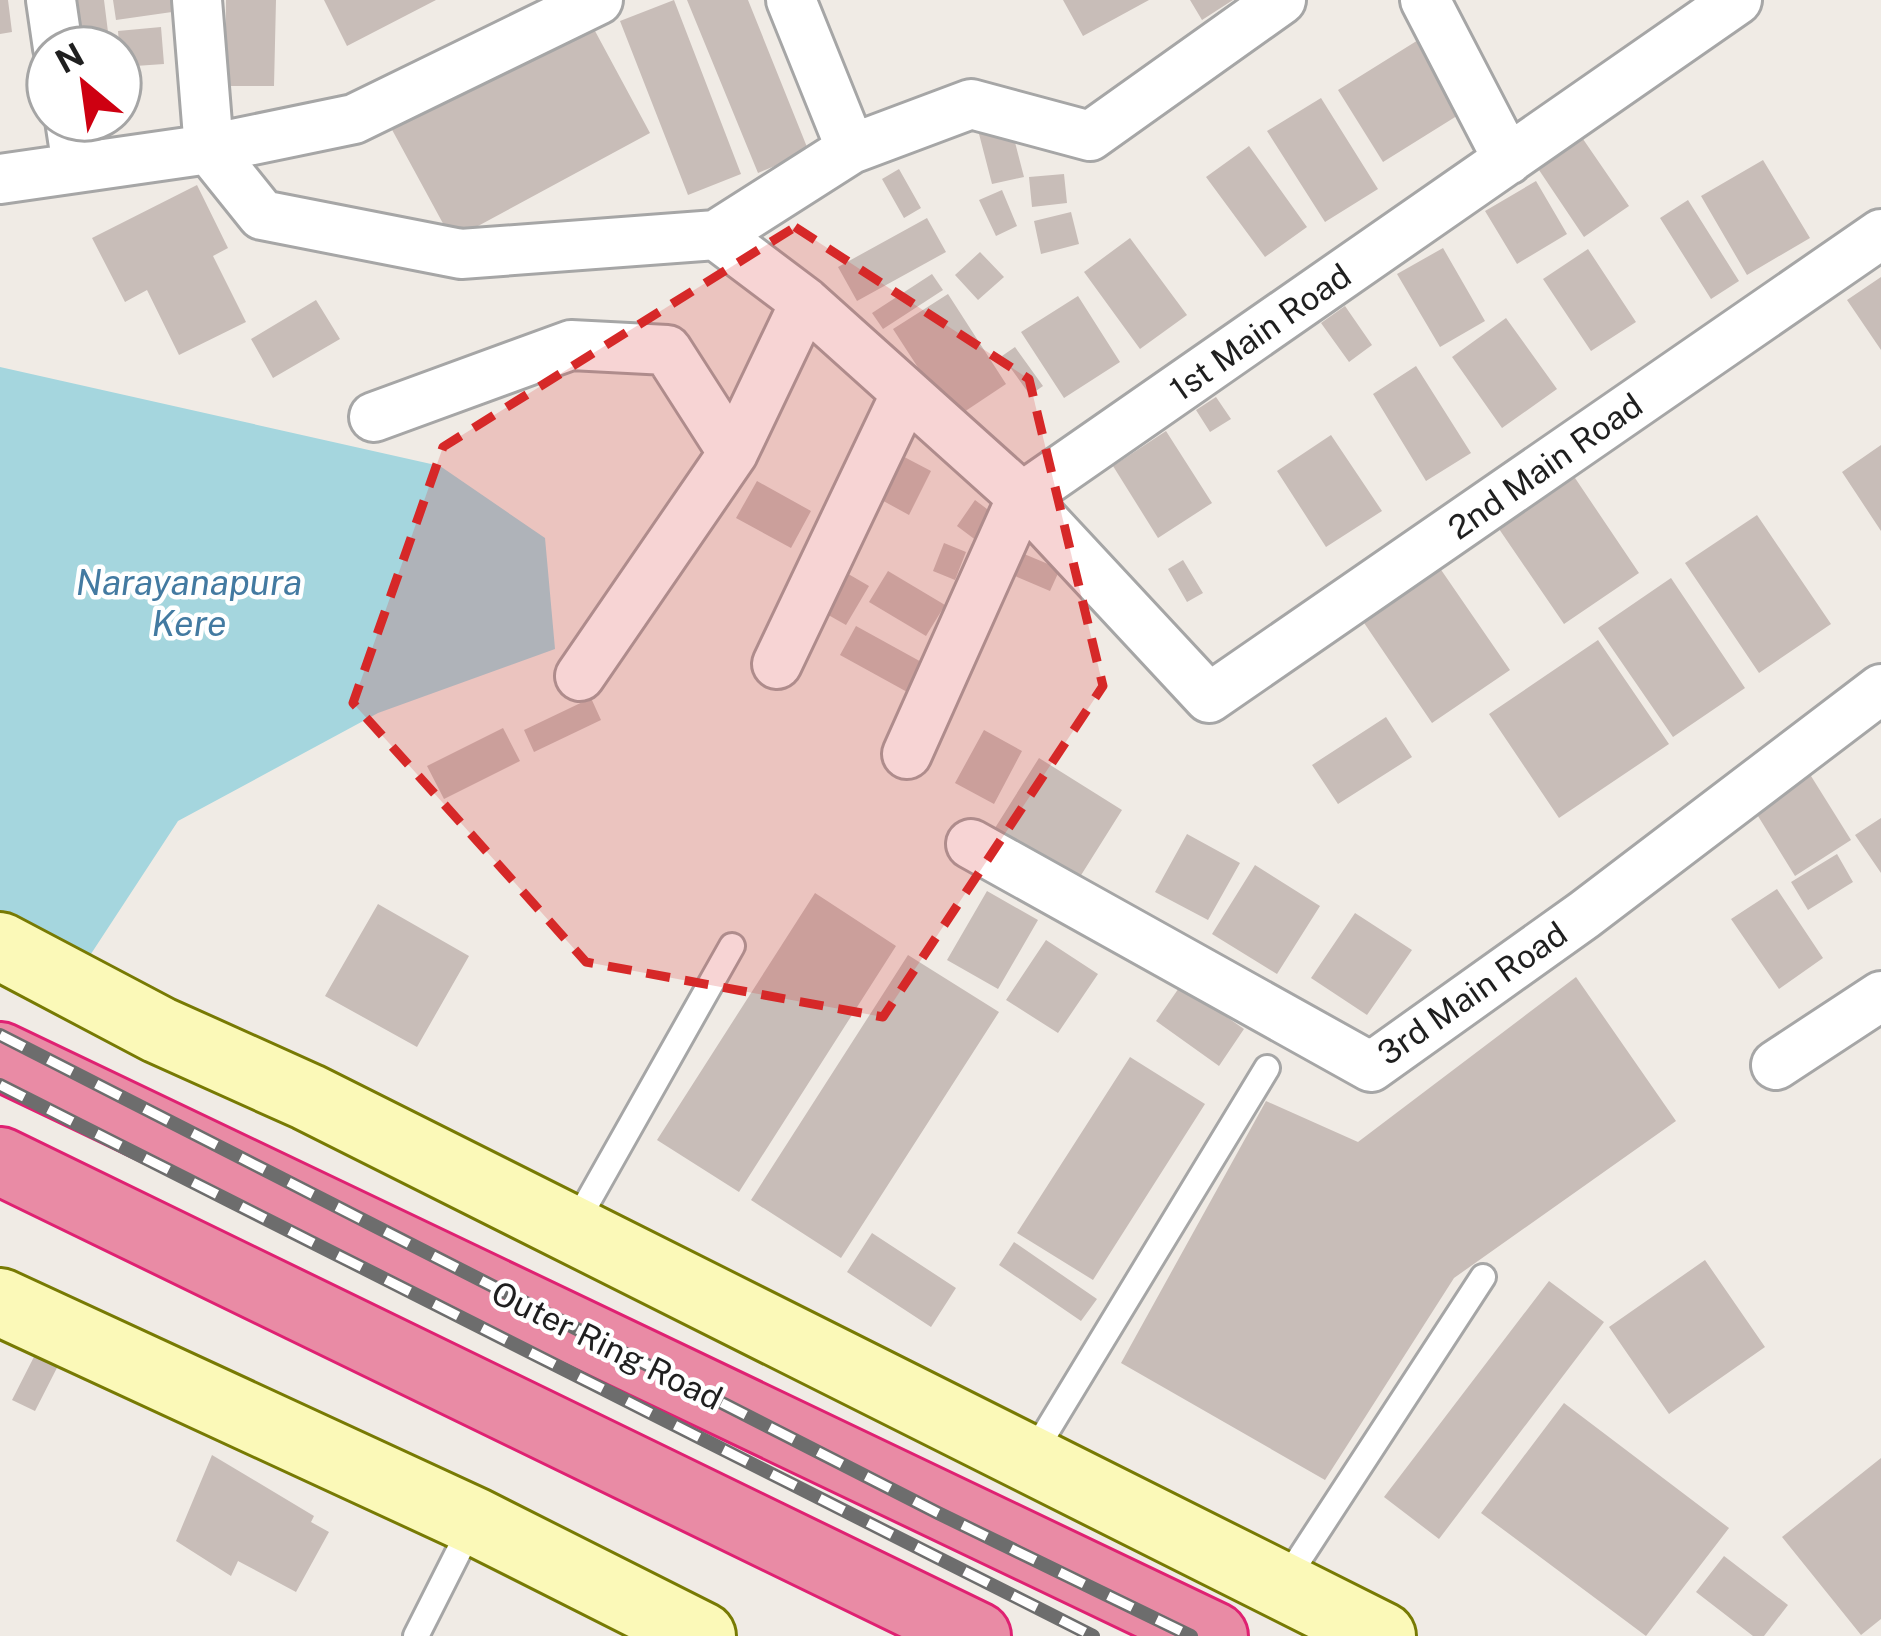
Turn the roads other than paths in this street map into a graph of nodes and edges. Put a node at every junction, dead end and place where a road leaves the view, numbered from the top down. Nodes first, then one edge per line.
1 (197, 0) edge
2 (598, 0) edge
3 (790, 0) edge
4 (1281, 0) edge
5 (1425, 0) edge
6 (1737, 0) edge
7 (523, 17) edge
8 (72, 144) edge
9 (96, 144) edge
10 (209, 149) junction
11 (851, 149) junction
12 (1508, 160) junction
13 (0, 179) edge
14 (1881, 234) edge
15 (716, 235) junction
16 (805, 302) junction
17 (906, 393) junction
18 (374, 417) dead end
19 (733, 453) junction
20 (1022, 497) junction
21 (777, 664) dead end
22 (580, 676) dead end
23 (1881, 689) edge
24 (907, 754) dead end
25 (971, 844) dead end
26 (0, 946) edge
27 (732, 946) dead end
28 (1881, 996) edge
29 (0, 1056) edge
30 (1777, 1065) dead end
31 (1267, 1067) dead end
32 (0, 1161) edge
33 (572, 1230) junction
34 (1483, 1277) dead end
35 (0, 1302) edge
36 (1030, 1459) junction
37 (474, 1521) junction
38 (1282, 1586) junction
39 (416, 1636) edge
40 (702, 1636) edge
41 (976, 1636) edge
42 (1214, 1636) edge
43 (1382, 1636) edge

1 - 10 street
2 - 7 street
3 - 11 street
4 - 11 street
5 - 12 street
6 - 12 street, 1st Main Road
7 - 10 street
8 - 13 street
9 - 10 street
10 - 15 street
11 - 15 street
12 - 20 street, 1st Main Road
14 - 20 street, 2nd Main Road
15 - 16 street
16 - 17 street
16 - 19 street
17 - 20 street
17 - 21 street
18 - 19 street
19 - 22 street
20 - 24 street
23 - 25 street, 3rd Main Road
26 - 33 street
27 - 33 lane
28 - 30 street
29 - 42 highway, Outer Ring Road
31 - 36 lane
32 - 41 highway
33 - 36 street
34 - 38 lane
35 - 37 street
36 - 38 street
37 - 39 lane
37 - 40 street
38 - 43 street

